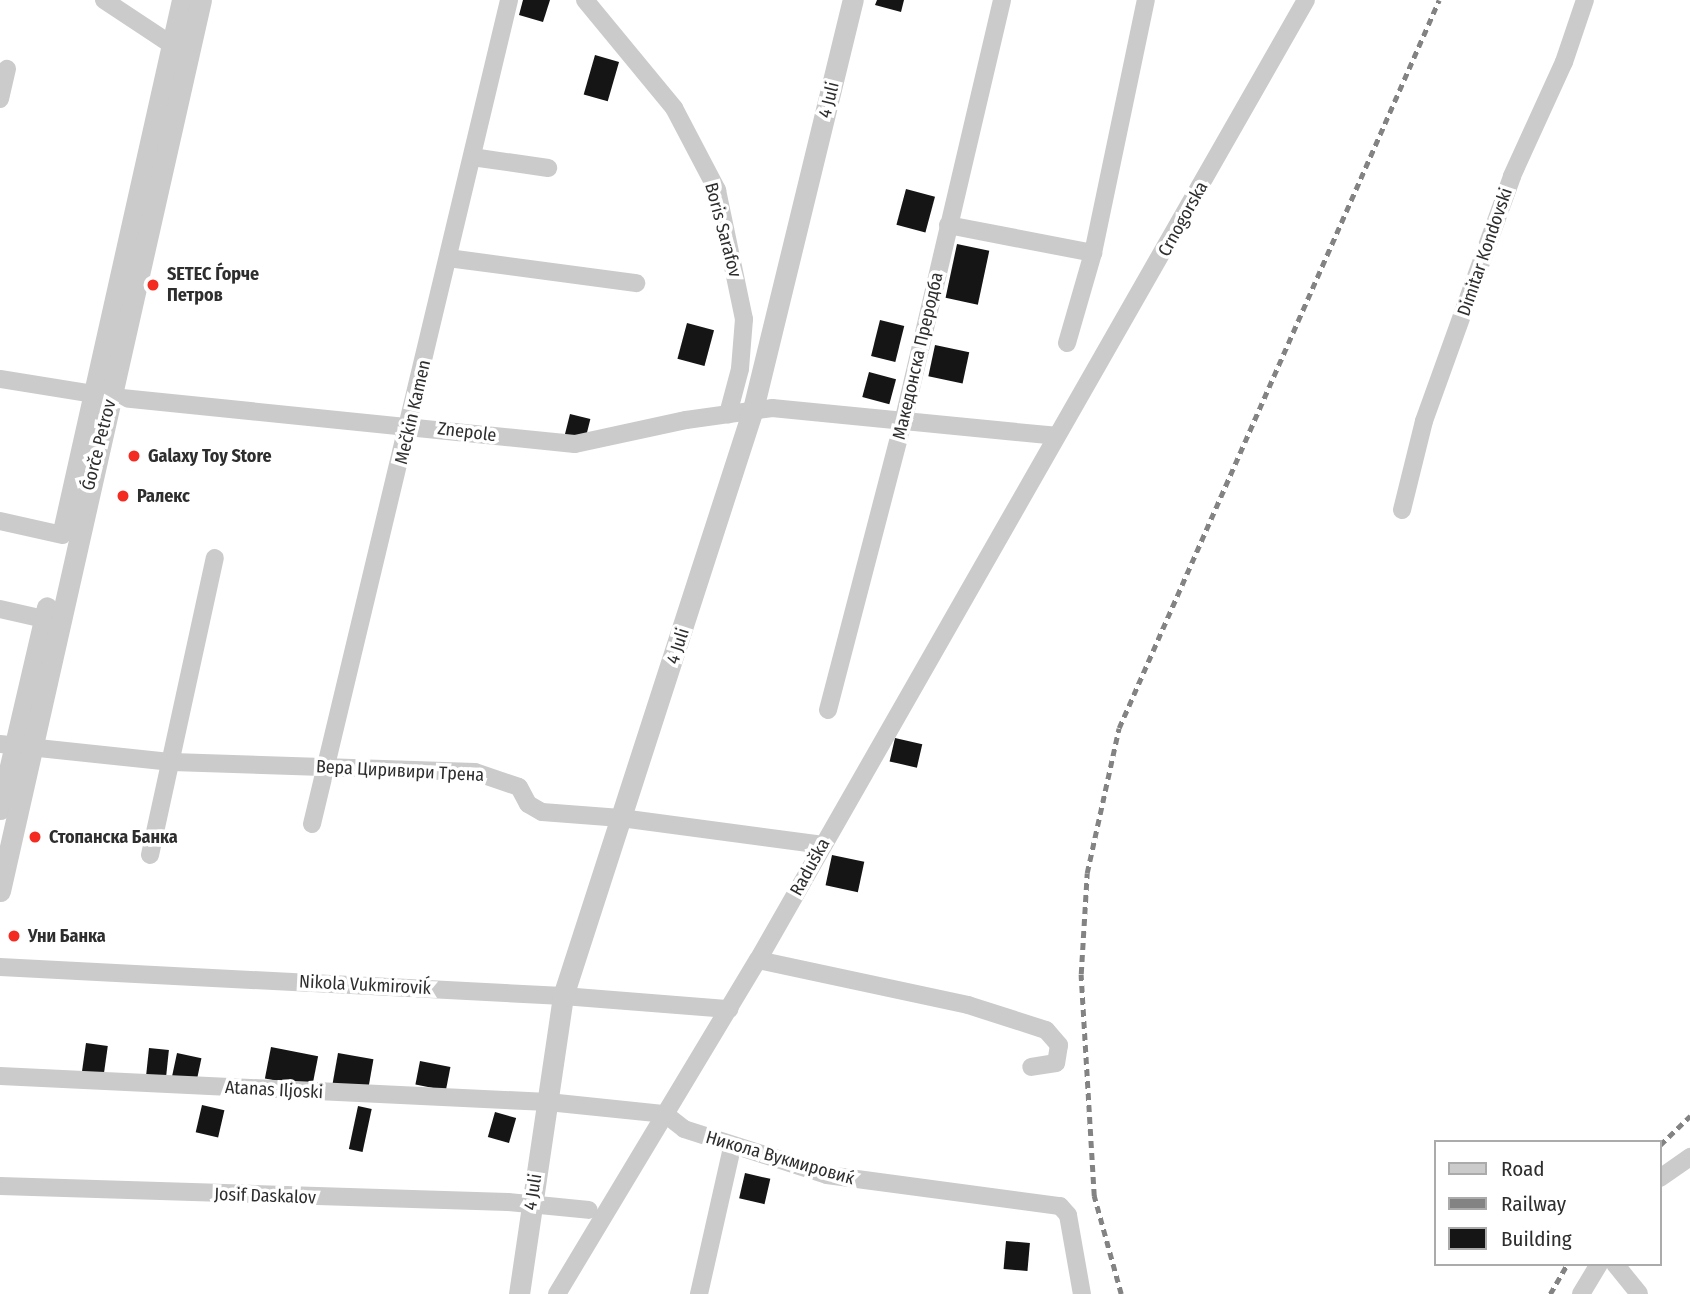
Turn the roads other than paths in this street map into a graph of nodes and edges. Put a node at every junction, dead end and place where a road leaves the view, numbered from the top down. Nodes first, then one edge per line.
1 (104, 0) edge
2 (183, 0) edge
3 (201, 0) edge
4 (509, 0) edge
5 (585, 0) edge
6 (853, 0) edge
7 (1002, 0) edge
8 (1146, 0) edge
9 (1306, 0) edge
10 (1585, 0) edge
11 (173, 45) junction
12 (7, 69) dead end
13 (0, 99) edge
14 (472, 157) junction
15 (548, 168) dead end
16 (948, 225) junction
17 (1093, 253) junction
18 (448, 258) junction
19 (636, 283) dead end
20 (1067, 343) dead end
21 (0, 379) edge
22 (103, 396) junction
23 (753, 409) junction
24 (728, 414) junction
25 (904, 418) junction
26 (411, 425) junction
27 (1056, 436) junction
28 (1402, 510) dead end
29 (0, 521) edge
30 (62, 535) junction
31 (215, 558) dead end
32 (0, 609) edge
33 (44, 619) junction
34 (828, 710) dead end
35 (15, 746) edge
36 (172, 762) junction
37 (326, 766) junction
38 (0, 809) edge
39 (621, 818) junction
40 (312, 824) dead end
41 (823, 845) junction
42 (150, 855) dead end
43 (0, 891) edge
44 (758, 960) junction
45 (0, 967) edge
46 (563, 996) junction
47 (729, 1009) junction
48 (1031, 1067) dead end
49 (0, 1076) edge
50 (548, 1102) junction
51 (665, 1114) junction
52 (732, 1147) junction
53 (1690, 1157) edge
54 (1662, 1177) edge
55 (0, 1186) edge
56 (530, 1206) junction
57 (589, 1210) dead end
58 (1598, 1266) edge
59 (1617, 1266) edge
60 (519, 1294) edge
61 (557, 1294) edge
62 (699, 1294) edge
63 (1082, 1294) edge
64 (1581, 1294) edge
65 (1639, 1294) edge

1 - 11 street
2 - 11 street, Ǵorče Petrov
3 - 22 street, Ǵorče Petrov
4 - 14 street, Mečkin Kamen
5 - 24 street, Boris Sarafov
6 - 23 street, 4 Juli
7 - 16 street, Македонска Преродба
8 - 17 street
9 - 27 street, Crnogorska
10 - 28 street, Dimitar Kondovski
11 - 22 street, Ǵorče Petrov
12 - 13 street
14 - 15 street
14 - 18 street, Mečkin Kamen
16 - 17 street
16 - 25 street, Македонска Преродба
17 - 20 street
18 - 19 street
18 - 26 street, Mečkin Kamen
21 - 22 street, Znepole
22 - 26 street, Znepole
22 - 30 street, Ǵorče Petrov
22 - 35 street, Ǵorče Petrov
23 - 24 street, Znepole
23 - 25 street, Znepole
23 - 39 street, 4 Juli
24 - 26 street, Znepole
25 - 27 street, Znepole
25 - 34 street, Македонска Преродба
26 - 37 street, Mečkin Kamen
27 - 41 street, Raduška
29 - 30 street
30 - 33 street, Ǵorče Petrov
31 - 36 street
32 - 33 street
33 - 35 street, Ǵorče Petrov
35 - 36 street, Вера Циривири Трена
35 - 38 street, Ǵorče Petrov
35 - 43 street, Ǵorče Petrov
36 - 37 street, Вера Циривири Трена
36 - 42 street
37 - 39 street, Вера Циривири Трена
37 - 40 street, Mečkin Kamen
39 - 41 street, Вера Циривири Трена
39 - 46 street, 4 Juli
41 - 44 street, Raduška
44 - 47 street, Raduška
44 - 48 street
45 - 46 street, Nikola Vukmiroviḱ
46 - 47 street, Nikola Vukmiroviḱ
46 - 50 street, 4 Juli
47 - 51 street, Raduška
49 - 50 street, Atanas Iljoski
50 - 51 street, Никола Вукмировиќ
50 - 56 street, 4 Juli
51 - 52 street, Никола Вукмировиќ
51 - 61 street, Raduška
52 - 62 street
52 - 63 street, Никола Вукмировиќ
53 - 54 street
55 - 56 street, Josif Daskalov
56 - 57 street, Josif Daskalov
56 - 60 street, 4 Juli
58 - 64 street
59 - 65 street

